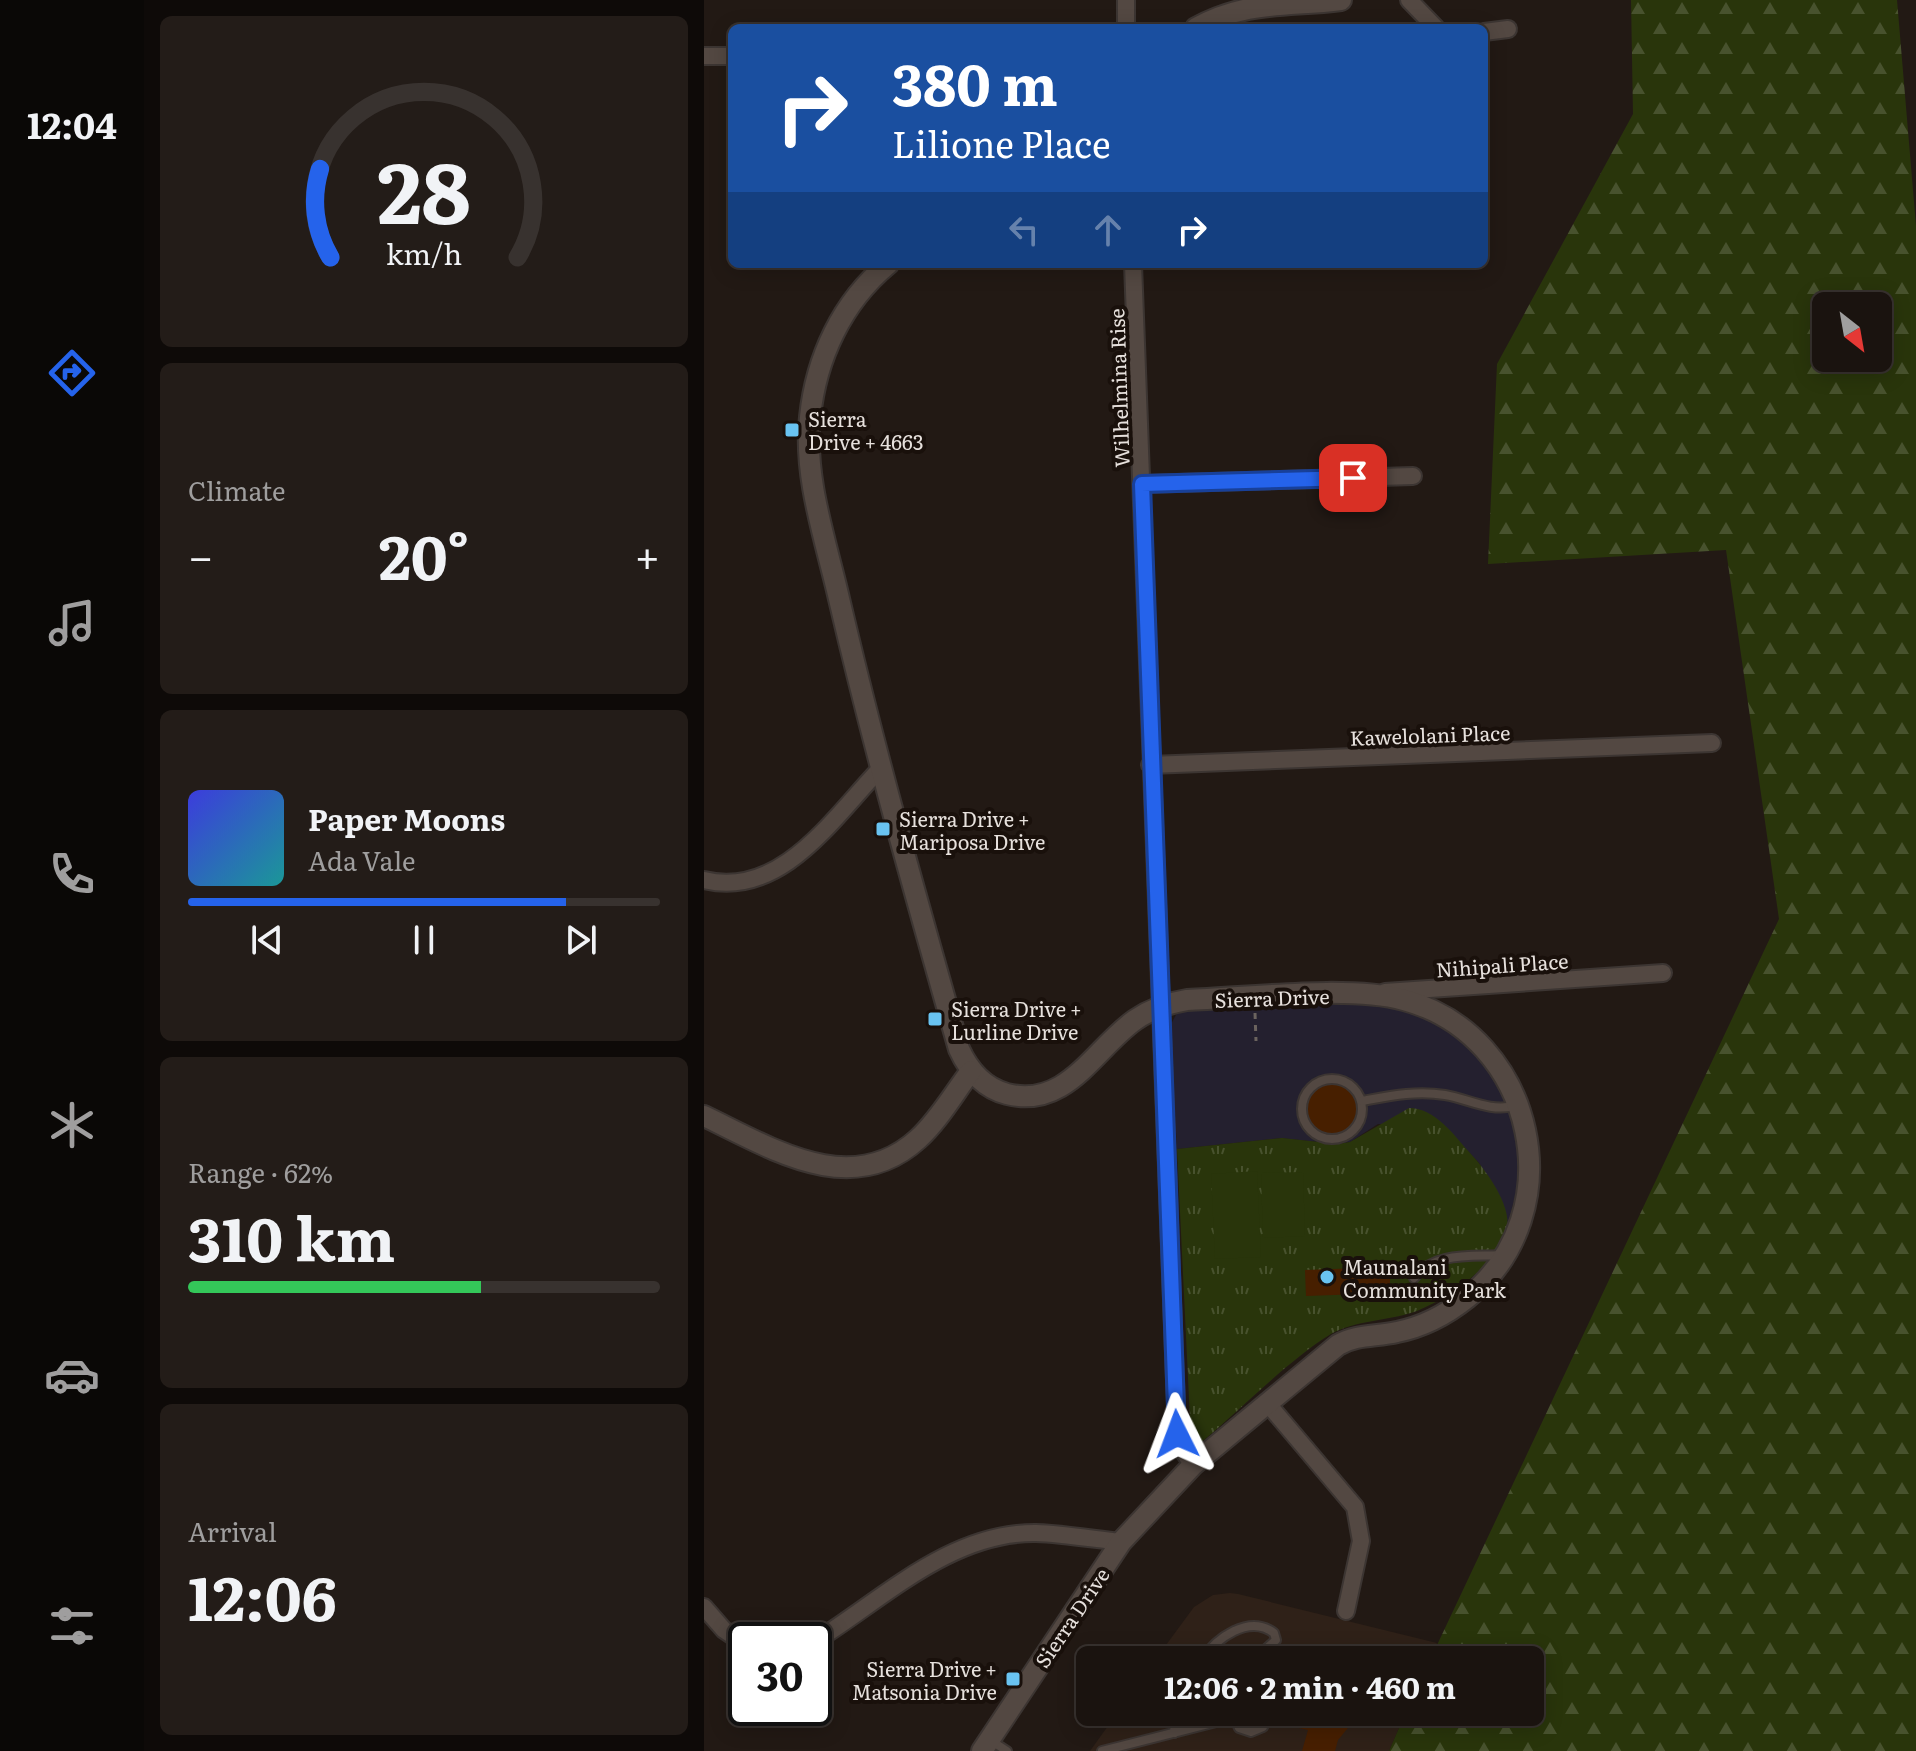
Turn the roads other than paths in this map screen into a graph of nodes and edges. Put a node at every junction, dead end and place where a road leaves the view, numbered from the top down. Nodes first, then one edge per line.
1 (1126, 0) edge
2 (1341, 0) edge
3 (1409, 0) edge
4 (1126, 24) edge
5 (1204, 24) edge
6 (1432, 24) edge
7 (1508, 29) dead end
8 (1488, 32) edge
9 (704, 56) edge
10 (728, 56) edge
11 (884, 268) edge
12 (1133, 268) edge
13 (1413, 476) dead end
14 (1142, 484) junction
15 (1712, 743) dead end
16 (1150, 765) junction
17 (879, 770) junction
18 (704, 880) edge
19 (1663, 973) dead end
20 (1343, 994) junction
21 (1163, 1005) junction
22 (971, 1071) junction
23 (1362, 1101) junction
24 (1519, 1103) junction
25 (704, 1116) edge
26 (1504, 1255) junction
27 (1414, 1278) dead end
28 (1268, 1404) junction
29 (1193, 1465) junction
30 (1121, 1542) junction
31 (704, 1607) edge
32 (1346, 1611) dead end
33 (832, 1630) edge
34 (728, 1633) edge
35 (1214, 1646) edge
36 (1270, 1646) edge
37 (1175, 1726) edge
38 (1197, 1726) edge
39 (1238, 1726) edge
40 (1263, 1726) edge
41 (1174, 1733) junction
42 (986, 1745) edge
43 (1007, 1751) edge
44 (1102, 1751) edge

1 - 4 street
2 - 5 street
3 - 6 street
7 - 8 street
9 - 10 street
11 - 17 street
12 - 14 street, Wilhelmina Rise
13 - 14 street
14 - 16 street, Wilhelmina Rise
15 - 16 street, Kawelolani Place
16 - 21 street, Wilhelmina Rise
17 - 18 street
17 - 22 street
19 - 20 street, Nihipali Place
20 - 21 street, Sierra Drive
20 - 24 street, Sierra Drive
21 - 22 street, Sierra Drive
21 - 29 street, Wilhelmina Rise
22 - 25 street
23 - 23 lane
23 - 24 lane
24 - 26 street, Sierra Drive
26 - 27 lane
26 - 28 street, Sierra Drive
28 - 29 street, Sierra Drive
28 - 32 street
29 - 30 street, Sierra Drive
30 - 33 street
30 - 42 street, Sierra Drive
31 - 34 street
35 - 36 lane
37 - 41 lane
38 - 41 lane
39 - 40 lane
41 - 44 lane
42 - 43 lane

